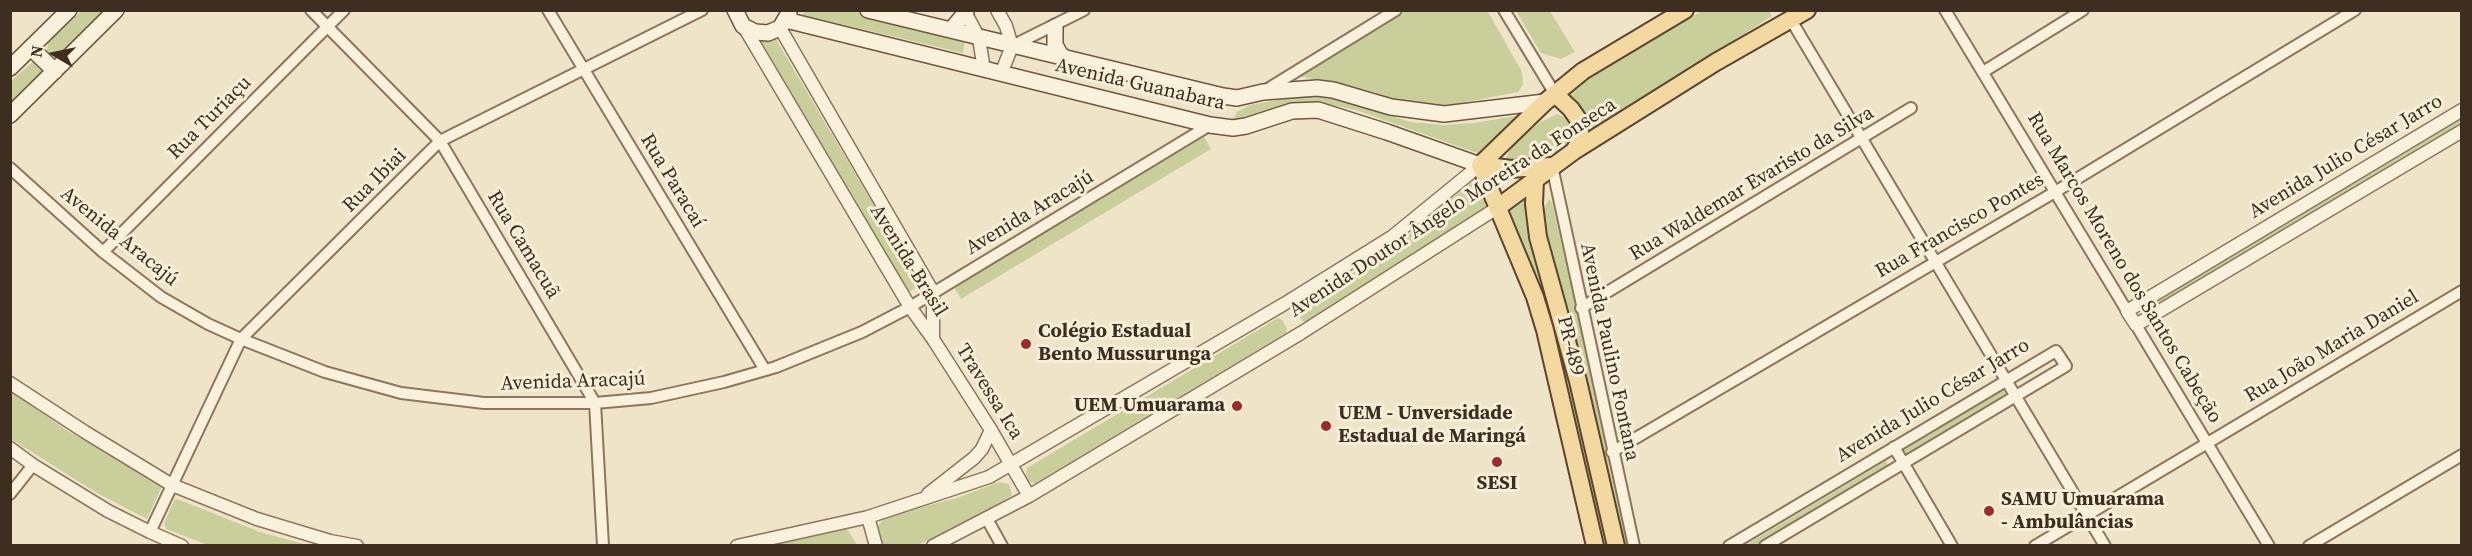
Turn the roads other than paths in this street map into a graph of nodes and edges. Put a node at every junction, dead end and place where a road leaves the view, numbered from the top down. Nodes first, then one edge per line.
1 (69, 10) edge
2 (116, 10) edge
3 (310, 10) edge
4 (344, 10) edge
5 (548, 10) edge
6 (702, 10) edge
7 (735, 10) edge
8 (868, 10) edge
9 (997, 10) edge
10 (1084, 10) edge
11 (1396, 10) edge
12 (1504, 10) edge
13 (1685, 10) edge
14 (1807, 10) edge
15 (1945, 10) edge
16 (2083, 10) edge
17 (2355, 10) edge
18 (965, 11) edge
19 (1788, 15) edge
20 (786, 20) edge
21 (743, 26) junction
22 (327, 27) junction
23 (1055, 27) junction
24 (951, 30) junction
25 (979, 38) junction
26 (1012, 46) junction
27 (31, 48) junction
28 (1067, 59) junction
29 (10, 68) edge
30 (583, 69) junction
31 (984, 70) junction
32 (55, 71) junction
33 (1983, 72) junction
34 (1001, 74) junction
35 (1263, 92) junction
36 (1550, 98) junction
37 (1911, 108) dead end
38 (2462, 110) edge
39 (10, 115) edge
40 (1210, 125) junction
41 (2462, 132) edge
42 (1862, 139) junction
43 (440, 141) junction
44 (1503, 143) junction
45 (1574, 151) junction
46 (1480, 165) junction
47 (1552, 166) junction
48 (10, 168) edge
49 (1498, 168) junction
50 (1535, 179) junction
51 (2055, 192) junction
52 (1495, 205) junction
53 (103, 252) junction
54 (1935, 261) junction
55 (2462, 291) edge
56 (933, 292) junction
57 (910, 307) junction
58 (1581, 308) junction
59 (2127, 311) junction
60 (2136, 325) junction
61 (241, 339) junction
62 (933, 339) junction
63 (765, 370) junction
64 (2006, 380) junction
65 (10, 383) edge
66 (2016, 397) junction
67 (595, 403) junction
68 (991, 430) junction
69 (2207, 443) junction
70 (1894, 447) junction
71 (10, 448) edge
72 (1612, 452) junction
73 (2462, 455) edge
74 (1904, 463) junction
75 (33, 465) junction
76 (1012, 465) junction
77 (172, 485) junction
78 (10, 494) edge
79 (1029, 496) junction
80 (921, 500) junction
81 (2087, 514) junction
82 (868, 517) junction
83 (987, 519) junction
84 (150, 532) junction
85 (329, 543) edge
86 (182, 546) edge
87 (357, 546) edge
88 (603, 546) edge
89 (737, 546) edge
90 (876, 546) edge
91 (933, 546) edge
92 (1002, 546) edge
93 (1595, 546) edge
94 (1616, 546) edge
95 (1634, 546) edge
96 (1729, 546) edge
97 (1765, 546) edge
98 (1952, 546) edge
99 (2035, 546) edge
100 (2105, 546) edge
101 (2270, 546) edge
102 (2309, 546) edge

1 - 27 main road
2 - 32 main road
3 - 22 street, Rua Camacuã
4 - 22 street, Rua Turiaçu
5 - 30 street, Rua Paracaí
6 - 30 street, Rua Ibiai
7 - 21 main road
8 - 24 main road, Avenida Guanabara
9 - 26 street
10 - 23 street
11 - 35 street
12 - 36 street
13 - 36 main road, Avenida Doutor Ângelo Moreira da Fonseca
14 - 19 main road, Avenida Doutor Ângelo Moreira da Fonseca
15 - 33 street, Rua Marcos Moreno dos Santos Cabeção
16 - 33 street
17 - 51 street, Rua Francisco Pontes
18 - 24 main road
18 - 25 street
19 - 42 street
19 - 45 main road, Avenida Doutor Ângelo Moreira da Fonseca
20 - 21 main road, Avenida Guanabara
20 - 31 main road, Avenida Guanabara
20 - 56 street, Avenida Brasil
21 - 57 street, Avenida Brasil
22 - 43 street, Rua Camacuã
22 - 53 street, Rua Turiaçu
23 - 26 street
23 - 28 main road
24 - 25 main road, Avenida Guanabara
25 - 26 main road, Avenida Guanabara
25 - 31 street
26 - 28 main road, Avenida Guanabara
26 - 34 street
27 - 29 main road
27 - 32 main road
28 - 35 main road, Avenida Guanabara
30 - 43 street, Rua Ibiai
30 - 63 street, Rua Paracaí
31 - 34 main road, Avenida Guanabara
32 - 39 main road
33 - 51 street, Rua Marcos Moreno dos Santos Cabeção
34 - 40 main road, Avenida Guanabara
35 - 36 main road, Avenida Guanabara
36 - 44 main road, Avenida Doutor Ângelo Moreira da Fonseca
36 - 45 main road
37 - 42 street, Rua Waldemar Evaristo da Silva
38 - 59 street, Avenida Julio César Jarro
40 - 46 main road, Avenida Guanabara
40 - 56 street, Avenida Aracajú
41 - 60 street, Avenida Julio César Jarro
42 - 54 street
42 - 58 street, Rua Waldemar Evaristo da Silva
43 - 61 street, Rua Ibiai
43 - 67 street, Rua Camacuã
44 - 46 main road, Avenida Doutor Ângelo Moreira da Fonseca
44 - 49 main road
45 - 47 main road, Avenida Doutor Ângelo Moreira da Fonseca
46 - 49 main road
46 - 52 main road, PR-489 / PR-489
46 - 76 street, Avenida Doutor Ângelo Moreira da Fonseca
47 - 49 main road
47 - 50 main road, Avenida Doutor Ângelo Moreira da Fonseca
47 - 58 street, Avenida Paulino Fontana
48 - 53 street, Avenida Aracajú
49 - 52 main road
50 - 52 main road, Avenida Doutor Ângelo Moreira da Fonseca
50 - 94 main road, PR-489 / PR-489
51 - 54 street, Rua Francisco Pontes
51 - 59 street, Rua Marcos Moreno dos Santos Cabeção
52 - 79 street, Avenida Doutor Ângelo Moreira da Fonseca
52 - 93 main road, PR-489 / PR-489
53 - 61 street, Avenida Aracajú
54 - 64 street
54 - 72 street, Rua Francisco Pontes
55 - 69 street, Rua João Maria Daniel
56 - 57 street, Avenida Aracajú
56 - 62 street, Avenida Brasil
57 - 62 street, Avenida Brasil
57 - 63 street, Avenida Aracajú
58 - 72 street, Avenida Paulino Fontana
59 - 60 street, Rua Marcos Moreno dos Santos Cabeção
60 - 69 street, Rua Marcos Moreno dos Santos Cabeção
61 - 67 street, Avenida Aracajú
61 - 77 street, Rua Ibiai
62 - 68 street, Travessa Ica
63 - 67 street, Avenida Aracajú
64 - 66 street
64 - 66 street, Avenida Julio César Jarro
64 - 70 street, Avenida Julio César Jarro
65 - 77 street
66 - 74 street, Avenida Julio César Jarro
66 - 81 street
67 - 88 street, Rua Camacuã
68 - 76 street, Travessa Ica
68 - 80 street
69 - 81 street, Rua João Maria Daniel
69 - 101 street, Rua Marcos Moreno dos Santos Cabeção
70 - 74 street
70 - 96 street, Avenida Julio César Jarro
71 - 75 street
72 - 95 street, Avenida Paulino Fontana
73 - 102 street
74 - 97 street, Avenida Julio César Jarro
74 - 98 street
75 - 78 street
75 - 84 street
76 - 79 street, Travessa Ica
76 - 80 street, Avenida Doutor Ângelo Moreira da Fonseca
77 - 84 street, Rua Ibiai
77 - 85 street
79 - 83 street, Avenida Doutor Ângelo Moreira da Fonseca
80 - 82 street, Avenida Doutor Ângelo Moreira da Fonseca
81 - 99 street, Rua João Maria Daniel
81 - 100 street
82 - 89 street, Avenida Doutor Ângelo Moreira da Fonseca
82 - 90 street
83 - 91 street, Avenida Doutor Ângelo Moreira da Fonseca
83 - 92 street
84 - 86 street
85 - 87 street

